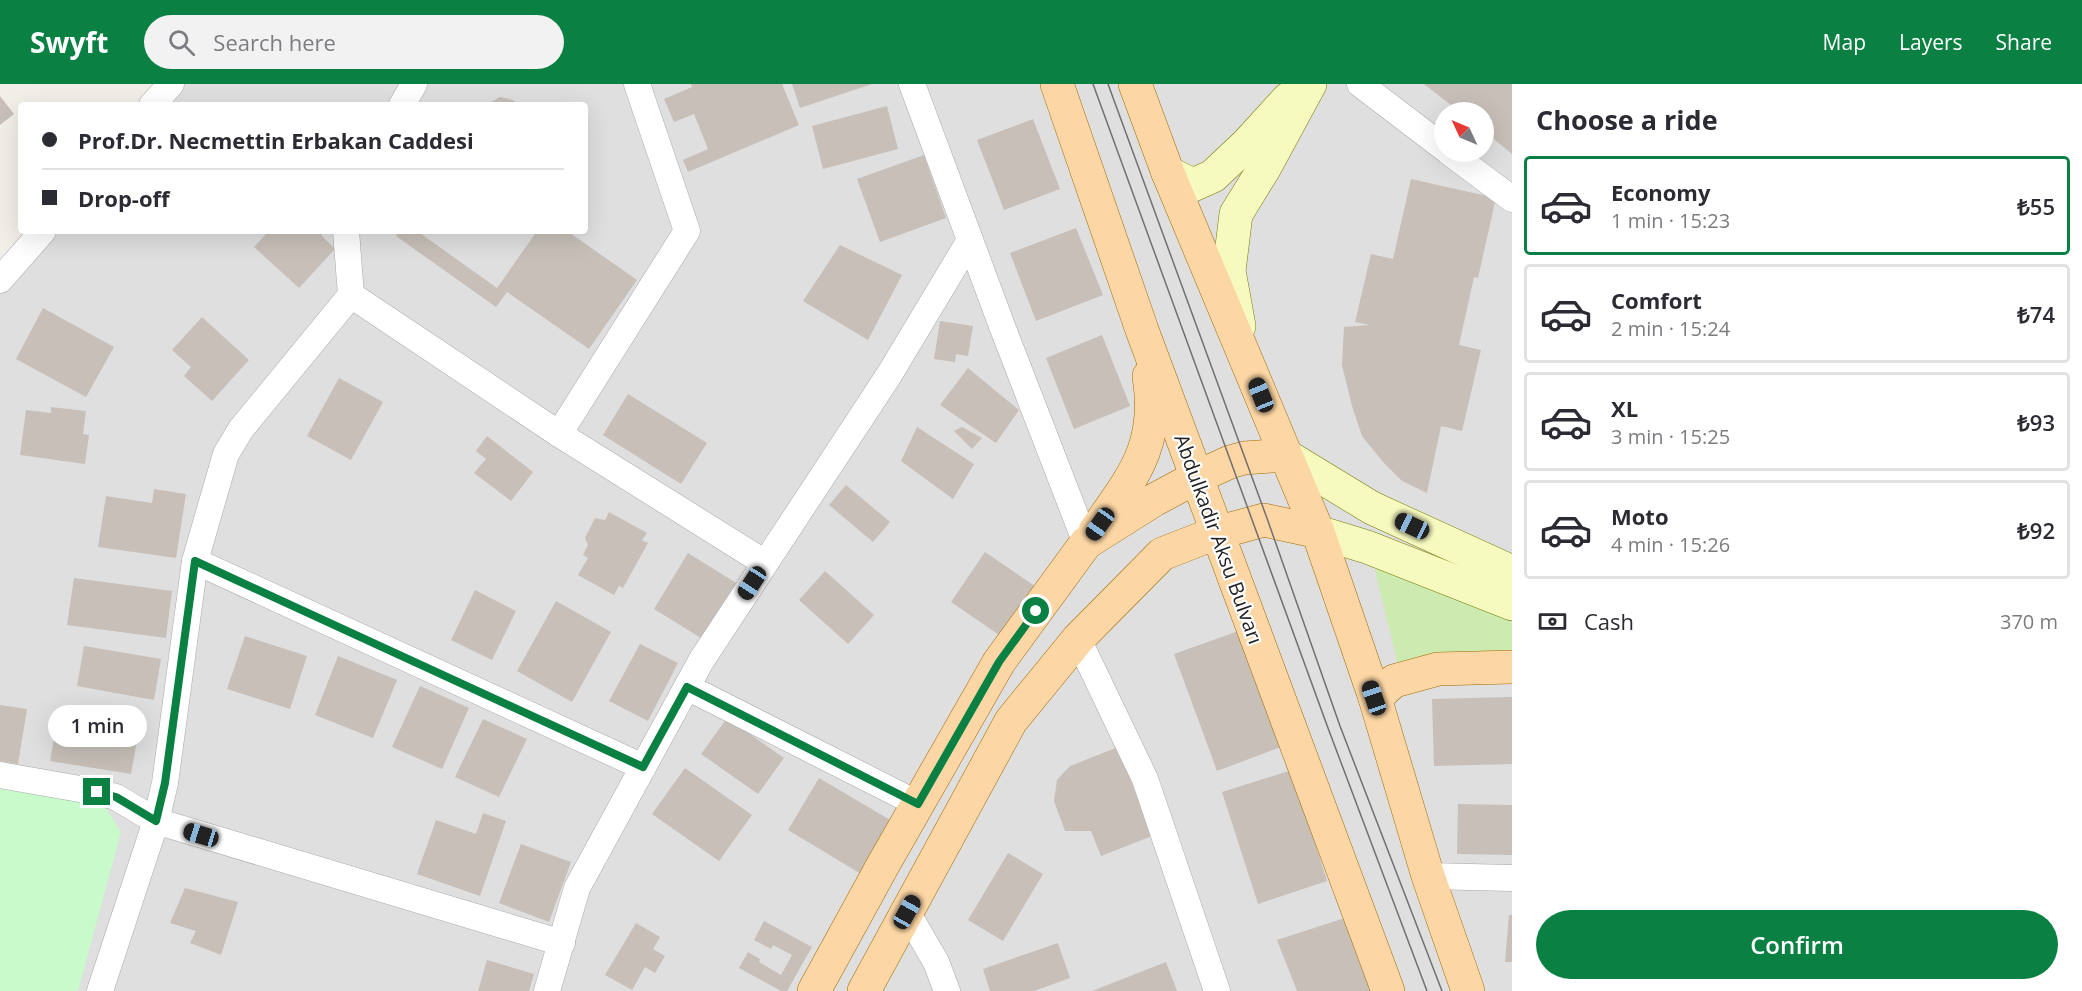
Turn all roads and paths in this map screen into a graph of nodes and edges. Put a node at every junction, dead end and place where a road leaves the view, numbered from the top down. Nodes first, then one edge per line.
1 (171, 84) edge
2 (414, 84) edge
3 (637, 84) edge
4 (912, 84) edge
5 (1057, 84) edge
6 (1135, 84) edge
7 (1301, 84) edge
8 (1310, 84) edge
9 (1360, 84) edge
10 (155, 102) edge
11 (404, 102) edge
12 (1434, 140) edge
13 (1463, 162) edge
14 (1168, 173) junction
15 (1512, 198) edge
16 (40, 234) edge
17 (346, 234) edge
18 (970, 240) junction
19 (0, 280) edge
20 (351, 295) junction
21 (1142, 330) junction
22 (1244, 355) junction
23 (559, 434) junction
24 (1285, 455) junction
25 (1197, 477) junction
26 (1318, 532) junction
27 (1216, 533) junction
28 (1086, 543) junction
29 (195, 561) junction
30 (765, 563) junction
31 (1512, 572) edge
32 (1512, 604) edge
33 (1078, 639) junction
34 (1512, 667) edge
35 (687, 687) junction
36 (1374, 698) junction
37 (643, 767) junction
38 (0, 776) edge
39 (918, 804) junction
40 (156, 821) junction
41 (1428, 876) junction
42 (1512, 878) edge
43 (907, 912) junction
44 (562, 944) junction
45 (100, 991) edge
46 (547, 991) edge
47 (814, 991) edge
48 (864, 991) edge
49 (947, 991) edge
50 (1217, 991) edge
51 (1388, 991) edge
52 (1468, 991) edge

1 - 10 street
2 - 11 street
3 - 23 street
4 - 18 street
5 - 21 main road, Abdulkadir Aksu Bulvarı
6 - 14 main road
7 - 14 street
8 - 22 street
9 - 12 street
13 - 15 street
14 - 22 main road
16 - 19 street
17 - 20 street
18 - 28 street
18 - 30 street
20 - 23 street
20 - 29 street
21 - 25 main road, Abdulkadir Aksu Bulvarı
21 - 28 main road
22 - 24 main road
23 - 30 street
24 - 25 main road
24 - 26 main road
24 - 31 street
25 - 27 main road, Abdulkadir Aksu Bulvarı
25 - 28 main road
26 - 27 main road
26 - 32 street
26 - 36 main road
27 - 33 main road
27 - 51 main road, Abdulkadir Aksu Bulvarı
28 - 39 main road
29 - 37 street
29 - 40 street
30 - 35 street
33 - 43 main road
33 - 50 street
34 - 36 main road
35 - 37 street
35 - 39 street
36 - 41 main road
37 - 44 street
38 - 40 street
39 - 47 main road
40 - 44 street
40 - 45 street
41 - 42 street
41 - 52 main road
43 - 48 main road
43 - 49 street
44 - 46 street

